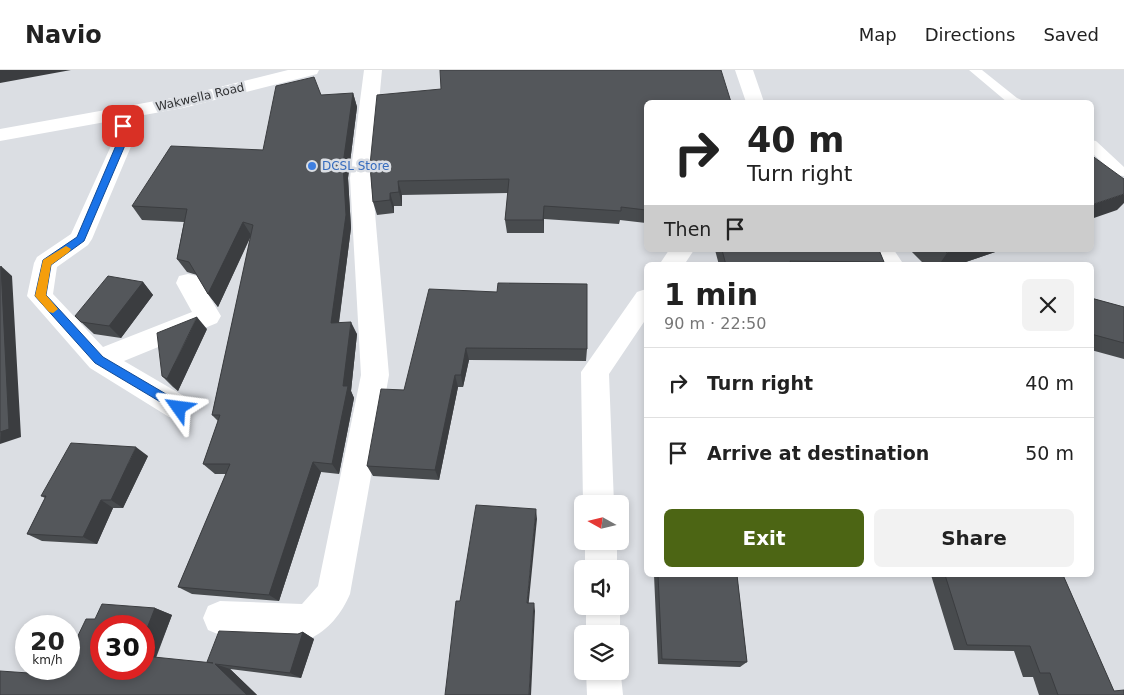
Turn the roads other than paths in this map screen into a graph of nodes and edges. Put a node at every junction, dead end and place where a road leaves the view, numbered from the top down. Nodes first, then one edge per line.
1 (310, 70) edge
2 (373, 70) edge
3 (744, 70) edge
4 (975, 70) edge
5 (754, 100) edge
6 (1012, 100) edge
7 (121, 114) junction
8 (0, 135) edge
9 (1094, 147) edge
10 (1122, 172) dead end
11 (188, 283) dead end
12 (644, 302) edge
13 (99, 360) junction
14 (179, 408) dead end
15 (599, 495) edge
16 (220, 618) dead end
17 (604, 680) edge
18 (605, 695) edge

1 - 7 street, Wakwella Road
2 - 16 street
3 - 5 street
4 - 6 lane
7 - 8 street, Wakwella Road
7 - 13 street
9 - 10 lane
11 - 13 street
12 - 15 street
13 - 14 street
17 - 18 street

